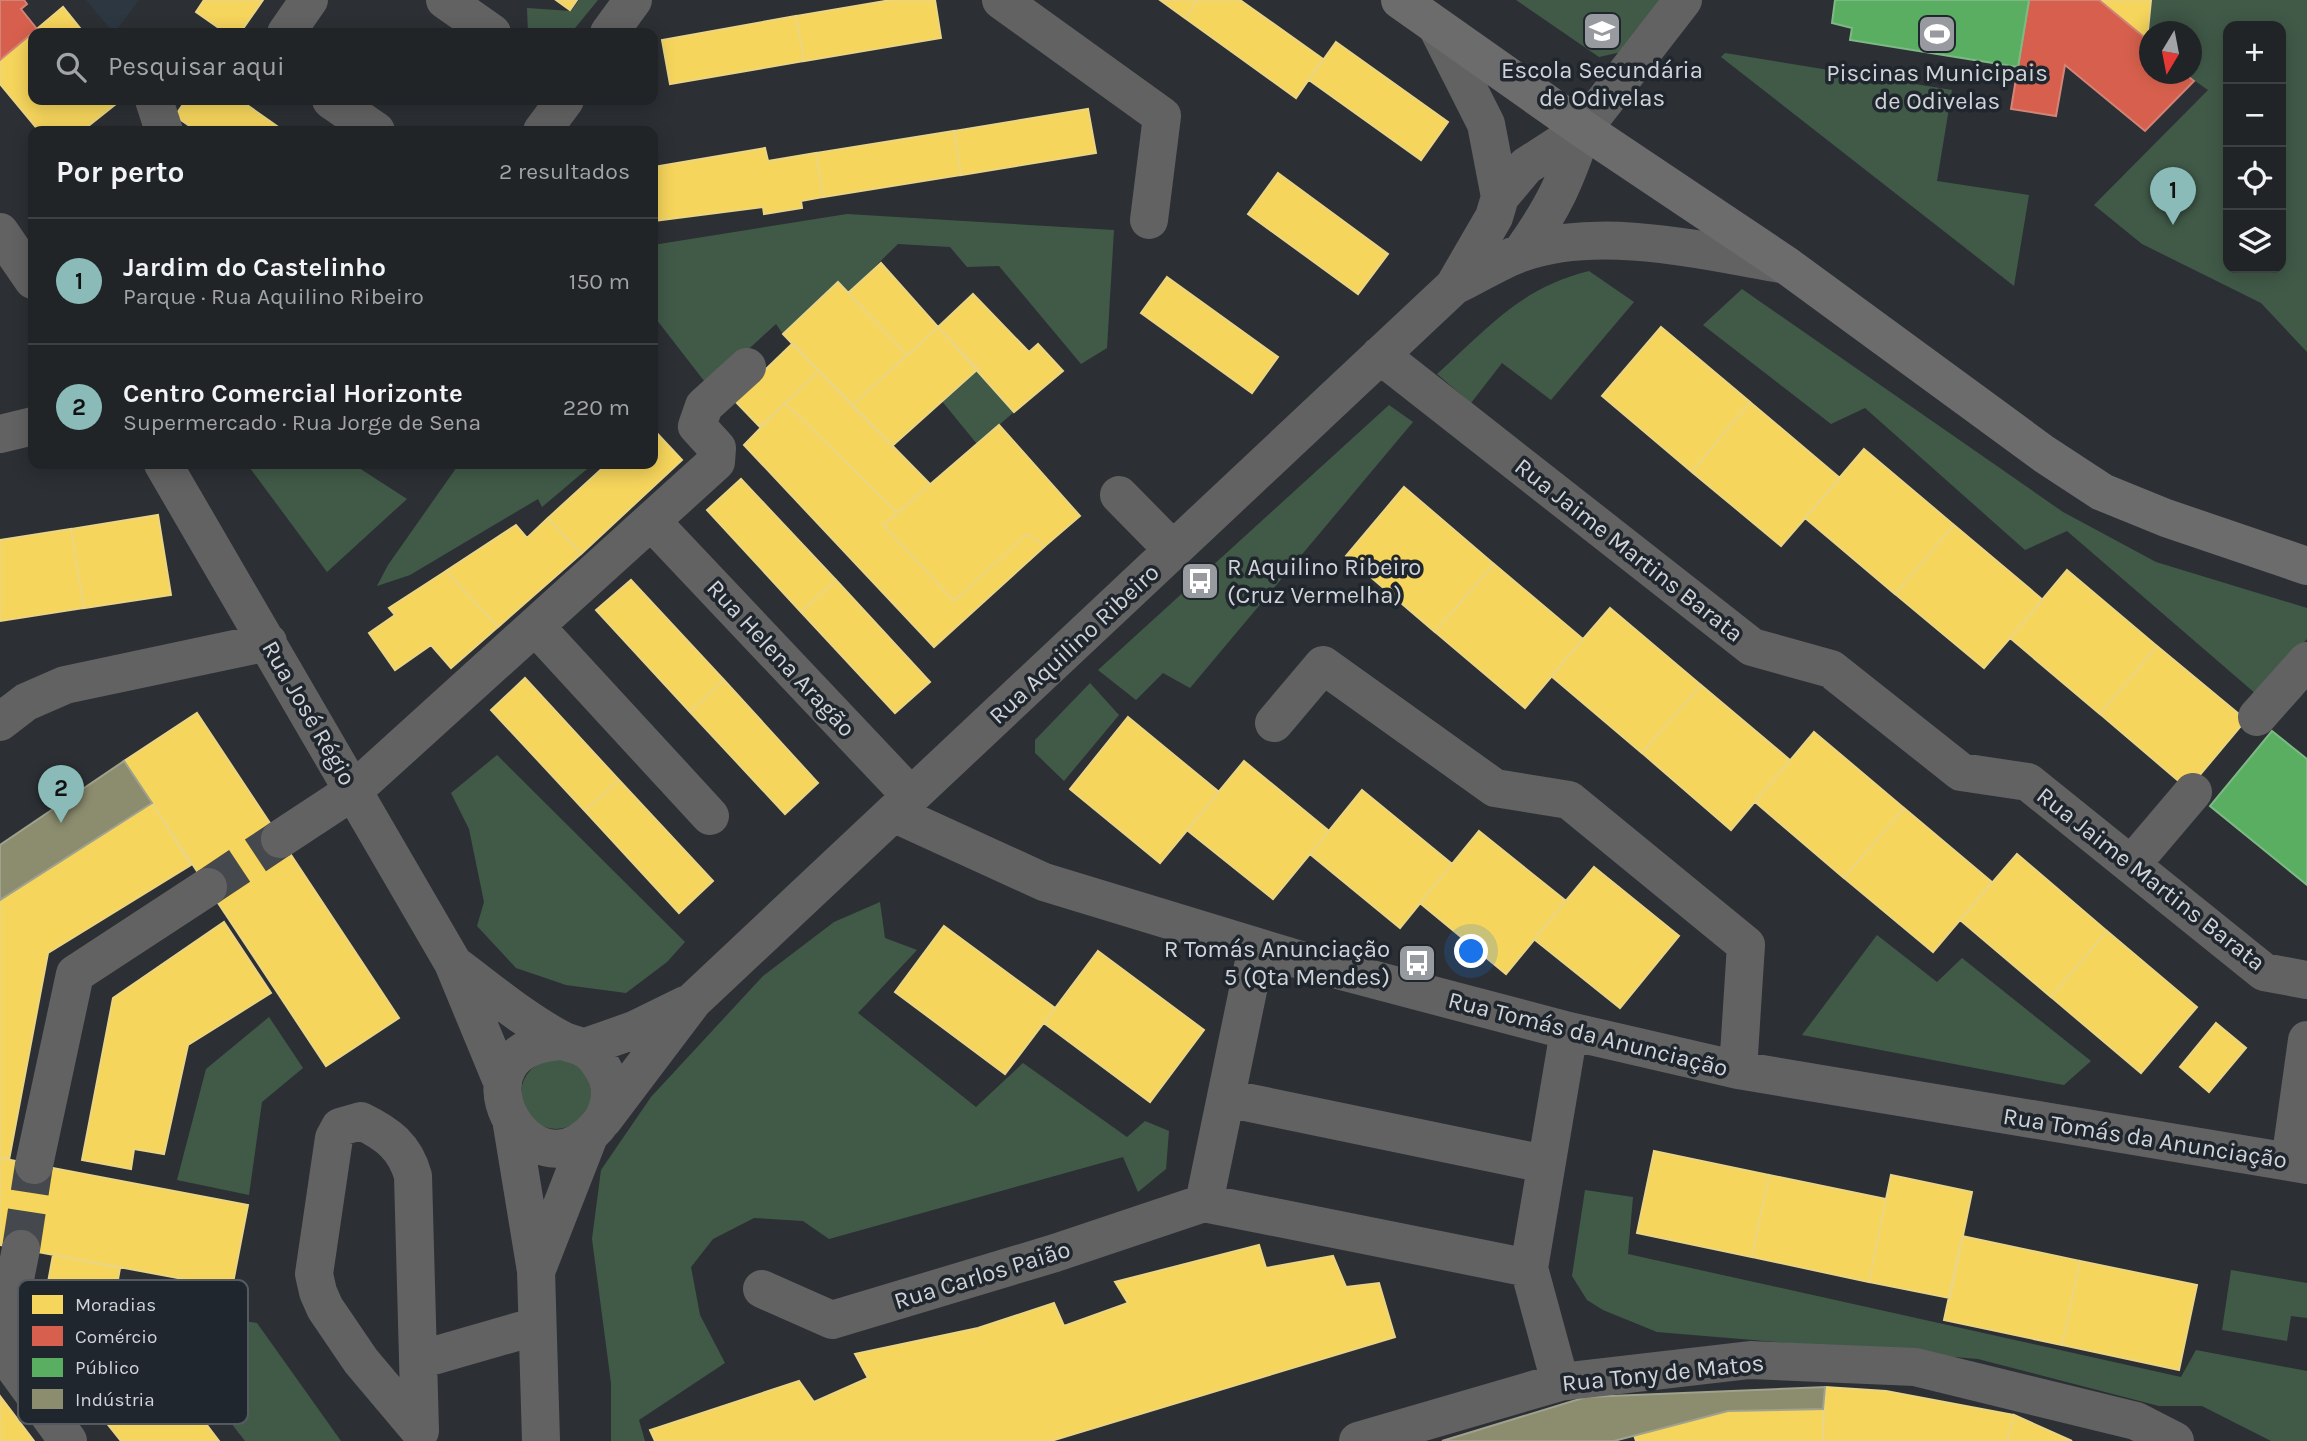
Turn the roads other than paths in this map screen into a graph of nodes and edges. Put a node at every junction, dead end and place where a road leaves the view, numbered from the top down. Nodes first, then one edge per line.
1 (309, 0) edge
2 (444, 0) edge
3 (633, 0) edge
4 (1001, 0) edge
5 (1400, 0) edge
6 (1683, 0) edge
7 (1437, 27) junction
8 (289, 28) edge
9 (485, 28) edge
10 (613, 28) edge
11 (156, 105) edge
12 (338, 105) edge
13 (561, 105) edge
14 (162, 126) edge
15 (369, 126) edge
16 (546, 126) edge
17 (1583, 129) junction
18 (1500, 197) junction
19 (1149, 220) dead end
20 (0, 232) edge
21 (1521, 253) junction
22 (1786, 265) junction
23 (28, 273) edge
24 (1454, 286) junction
25 (1380, 355) junction
26 (747, 367) dead end
27 (28, 427) edge
28 (0, 434) edge
29 (166, 469) edge
30 (1119, 495) dead end
31 (652, 521) junction
32 (1173, 550) junction
33 (2307, 566) edge
34 (535, 626) junction
35 (268, 642) junction
36 (2307, 661) edge
37 (2258, 717) dead end
38 (0, 722) edge
39 (1275, 723) dead end
40 (353, 791) junction
41 (2193, 792) dead end
42 (902, 804) junction
43 (710, 816) dead end
44 (280, 839) tunnel mouth
45 (2131, 865) junction
46 (208, 887) tunnel mouth
47 (1258, 947) junction
48 (453, 963) junction
49 (2307, 980) edge
50 (693, 1001) junction
51 (1569, 1031) junction
52 (2307, 1040) edge
53 (574, 1044) junction
54 (1738, 1070) junction
55 (503, 1084) junction
56 (1226, 1098) junction
57 (512, 1125) junction
58 (596, 1128) junction
59 (2298, 1163) edge
60 (1545, 1164) junction
61 (34, 1165) tunnel mouth
62 (1204, 1203) junction
63 (21, 1249) tunnel mouth
64 (1529, 1268) junction
65 (536, 1271) junction
66 (762, 1289) dead end
67 (537, 1326) junction
68 (419, 1360) junction
69 (18, 1372) edge
70 (1559, 1382) junction
71 (56, 1424) edge
72 (68, 1441) edge
73 (541, 1441) edge
74 (1358, 1441) edge
75 (2175, 1441) edge

1 - 8 street
2 - 9 street
3 - 10 street
4 - 19 street
5 - 7 main road
6 - 17 street, Rua Aquilino Ribeiro
7 - 17 main road
7 - 18 street
11 - 14 street
12 - 15 street
13 - 16 street
17 - 18 street, Rua Aquilino Ribeiro
17 - 21 street, Rua Aquilino Ribeiro
17 - 22 main road
18 - 24 street, Rua Aquilino Ribeiro
20 - 23 street
21 - 22 street, Rua Aquilino Ribeiro
21 - 24 street, Rua Aquilino Ribeiro
22 - 33 main road
24 - 25 street, Rua Aquilino Ribeiro
25 - 32 street, Rua Aquilino Ribeiro
25 - 45 street, Rua Jaime Martins Barata
26 - 31 street
27 - 28 street
29 - 35 street, Rua José Régio
30 - 32 street
31 - 34 street
31 - 42 street, Rua Helena Aragão
32 - 42 street, Rua Aquilino Ribeiro
34 - 40 street
34 - 43 street
35 - 38 street
35 - 40 street, Rua José Régio
36 - 37 street
39 - 54 street
40 - 44 street
40 - 48 street, Rua José Régio
41 - 45 street
42 - 47 street, Rua Tomás da Anunciação
42 - 50 street, Rua Aquilino Ribeiro
45 - 49 street, Rua Jaime Martins Barata
46 - 61 street
47 - 51 street, Rua Tomás da Anunciação
47 - 56 street
48 - 53 street
48 - 55 street, Rua José Régio
50 - 53 street, Rua Aquilino Ribeiro
50 - 58 street, Rua Aquilino Ribeiro
51 - 54 street, Rua Tomás da Anunciação
51 - 60 street
52 - 59 street
53 - 55 street
53 - 58 street
54 - 59 street, Rua Tomás da Anunciação
55 - 57 street
56 - 60 street
56 - 62 street
57 - 58 street
57 - 65 street, Rua Aquilino Ribeiro
58 - 65 street, Rua Aquilino Ribeiro
60 - 64 street
62 - 64 street, Rua Carlos Paião
62 - 66 street, Rua Carlos Paião
63 - 69 street
64 - 70 street
65 - 67 street, Rua Aquilino Ribeiro
67 - 68 street
67 - 73 street, Rua Aquilino Ribeiro
68 - 68 street
70 - 74 street, Rua Tony de Matos
70 - 75 street, Rua Tony de Matos
71 - 72 street

